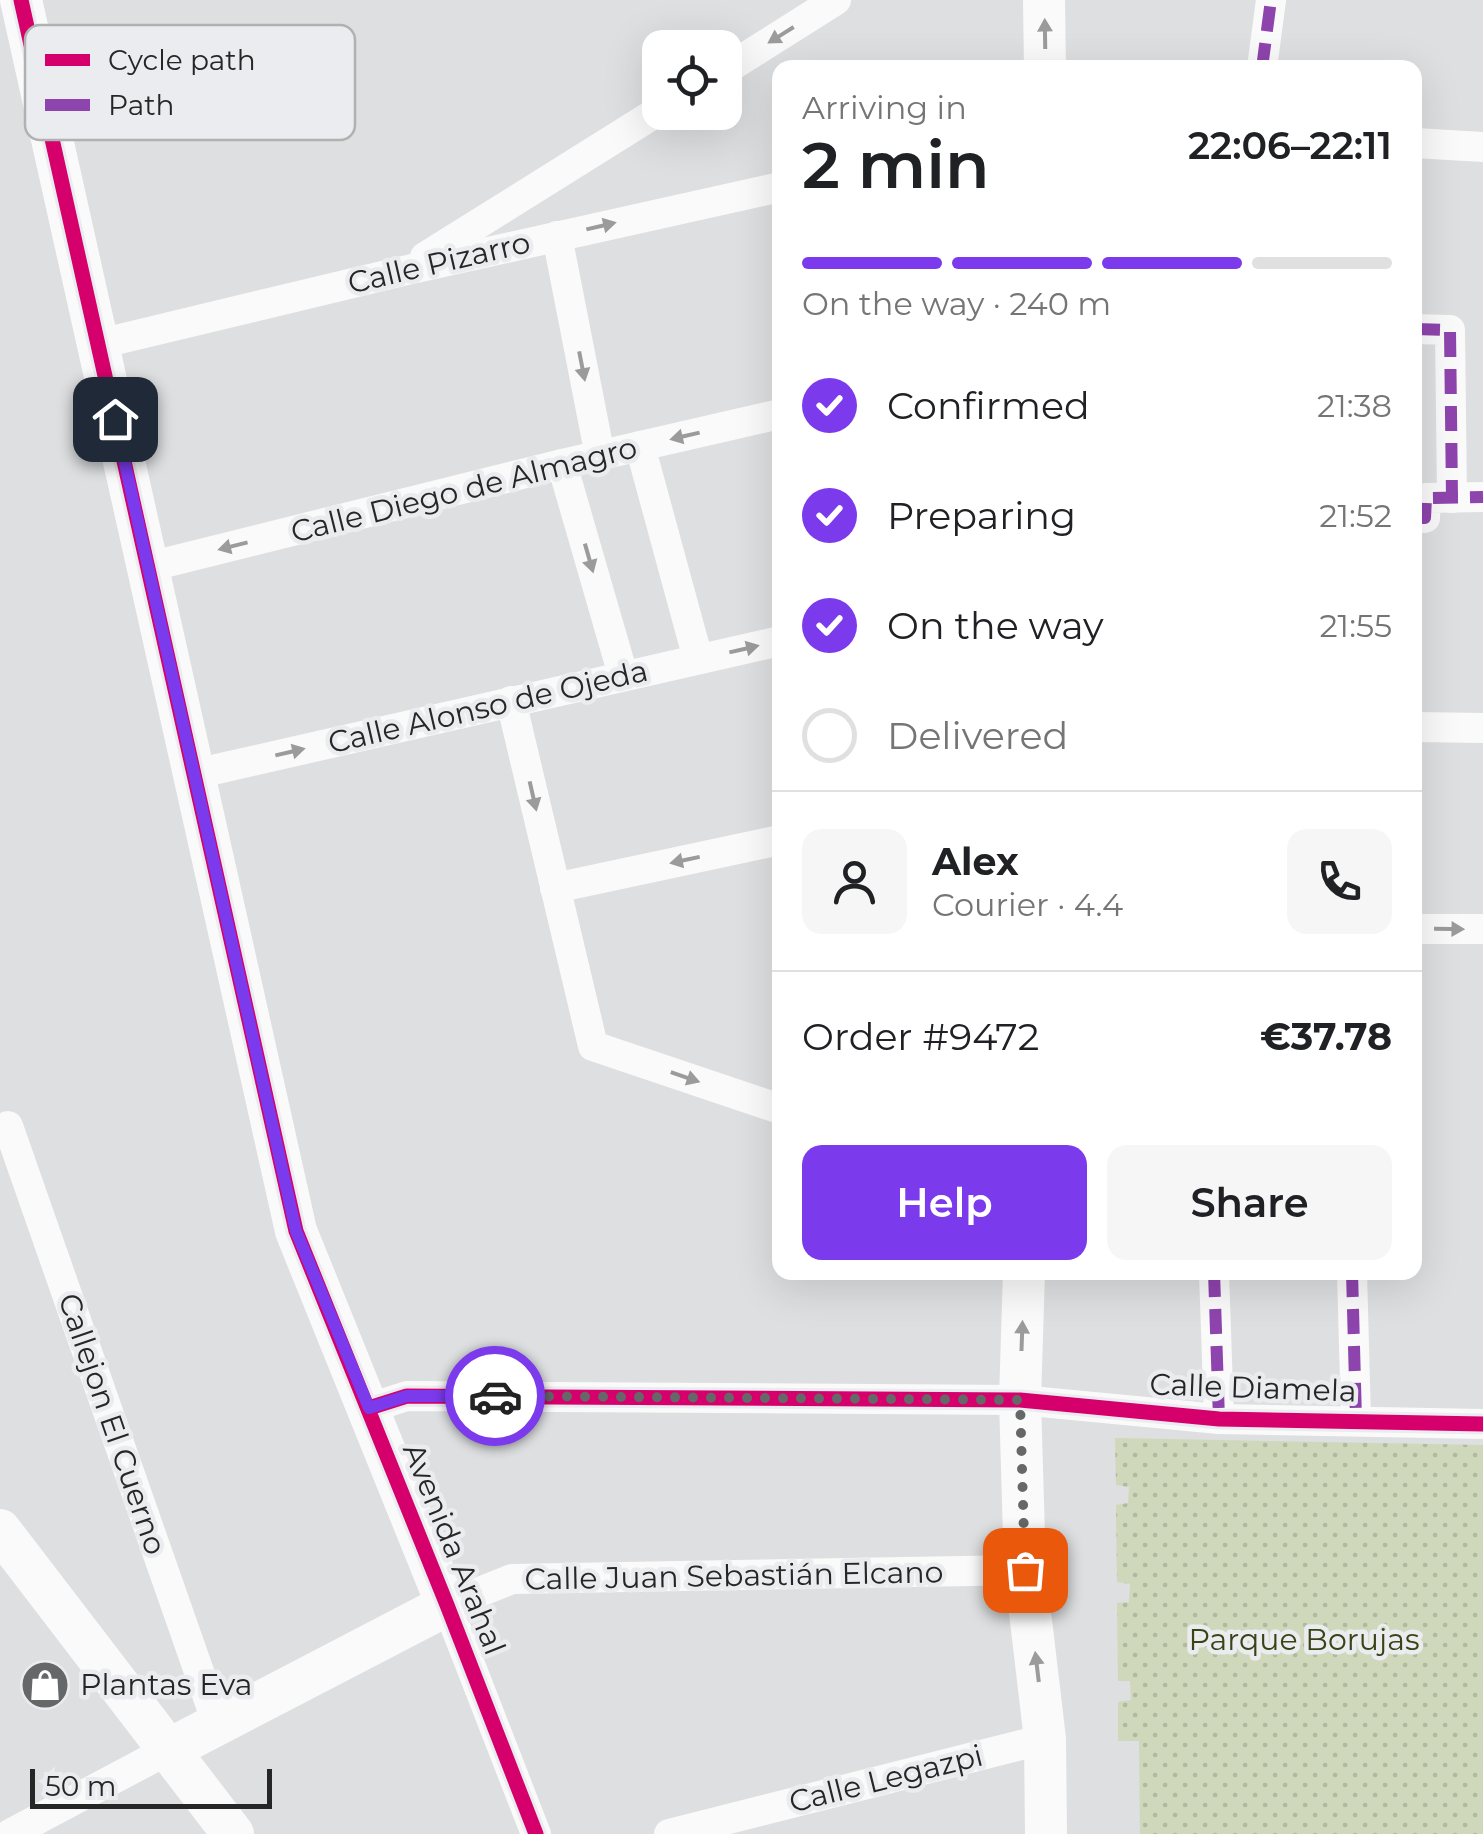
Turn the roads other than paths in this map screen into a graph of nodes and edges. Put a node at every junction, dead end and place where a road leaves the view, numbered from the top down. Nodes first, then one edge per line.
1 (21, 0) edge
2 (836, 0) edge
3 (1044, 0) edge
4 (1271, 0) edge
5 (27, 25) edge
6 (742, 59) edge
7 (1046, 60) edge
8 (1263, 60) edge
9 (642, 121) edge
10 (52, 140) edge
11 (1422, 144) edge
12 (1483, 147) edge
13 (772, 188) edge
14 (556, 236) junction
15 (404, 271) junction
16 (1422, 329) edge
17 (98, 344) junction
18 (772, 416) edge
19 (640, 446) junction
20 (600, 456) junction
21 (562, 464) junction
22 (1483, 497) edge
23 (1452, 498) junction
24 (1422, 518) edge
25 (148, 568) junction
26 (772, 642) edge
27 (698, 659) junction
28 (623, 676) junction
29 (511, 701) junction
30 (1422, 728) edge
31 (1483, 728) edge
32 (196, 774) junction
33 (772, 842) edge
34 (555, 888) junction
35 (1422, 928) edge
36 (1483, 930) edge
37 (772, 1106) edge
38 (8, 1126) dead end
39 (1024, 1280) edge
40 (1214, 1280) edge
41 (1352, 1280) edge
42 (1020, 1400) junction
43 (369, 1408) junction
44 (1219, 1419) junction
45 (1356, 1420) junction
46 (1483, 1424) edge
47 (7, 1551) edge
48 (1025, 1570) junction
49 (447, 1604) junction
50 (217, 1723) junction
51 (1045, 1739) junction
52 (168, 1750) junction
53 (10, 1834) edge
54 (232, 1834) edge
55 (536, 1834) edge
56 (669, 1834) edge
57 (1046, 1834) edge

1 - 5 street, Avenida Arahal
2 -> 6 street
7 -> 3 street
4 - 8 street
9 - 15 street
10 - 17 street, Avenida Arahal
11 - 12 street
14 -> 13 street, Calle Pizarro
14 - 15 street, Calle Pizarro
14 -> 20 street
15 - 17 street, Calle Pizarro
16 - 23 street
17 - 25 street, Avenida Arahal
18 -> 19 street, Calle Diego de Almagro
19 - 20 street, Calle Diego de Almagro
19 - 27 street
20 - 21 street, Calle Diego de Almagro
21 -> 25 street, Calle Diego de Almagro
21 -> 28 street
22 - 23 street
23 - 24 street
25 - 32 street, Avenida Arahal
27 -> 26 street, Calle Alonso de Ojeda
27 - 28 street, Calle Alonso de Ojeda
28 - 29 street, Calle Alonso de Ojeda
32 -> 29 street, Calle Alonso de Ojeda
29 -> 34 street
30 - 31 street
32 - 43 street, Avenida Arahal
33 -> 34 street
34 -> 37 street
35 -> 36 street
38 - 50 street, Callejon El Cuerno
42 -> 39 street
40 - 44 street
41 - 45 street
42 - 43 street, Calle Diamela
42 - 44 street, Calle Diamela
42 - 48 street
43 - 49 street, Avenida Arahal
44 - 45 street, Calle Diamela
45 - 46 street, Calle Diamela
47 - 52 street
48 - 49 street, Calle Juan Sebastián Elcano
51 -> 48 street
49 - 50 street
49 - 55 street, Avenida Arahal
50 - 52 street
51 - 56 street, Calle Legazpi
51 - 57 street
52 - 53 street
52 - 54 street

